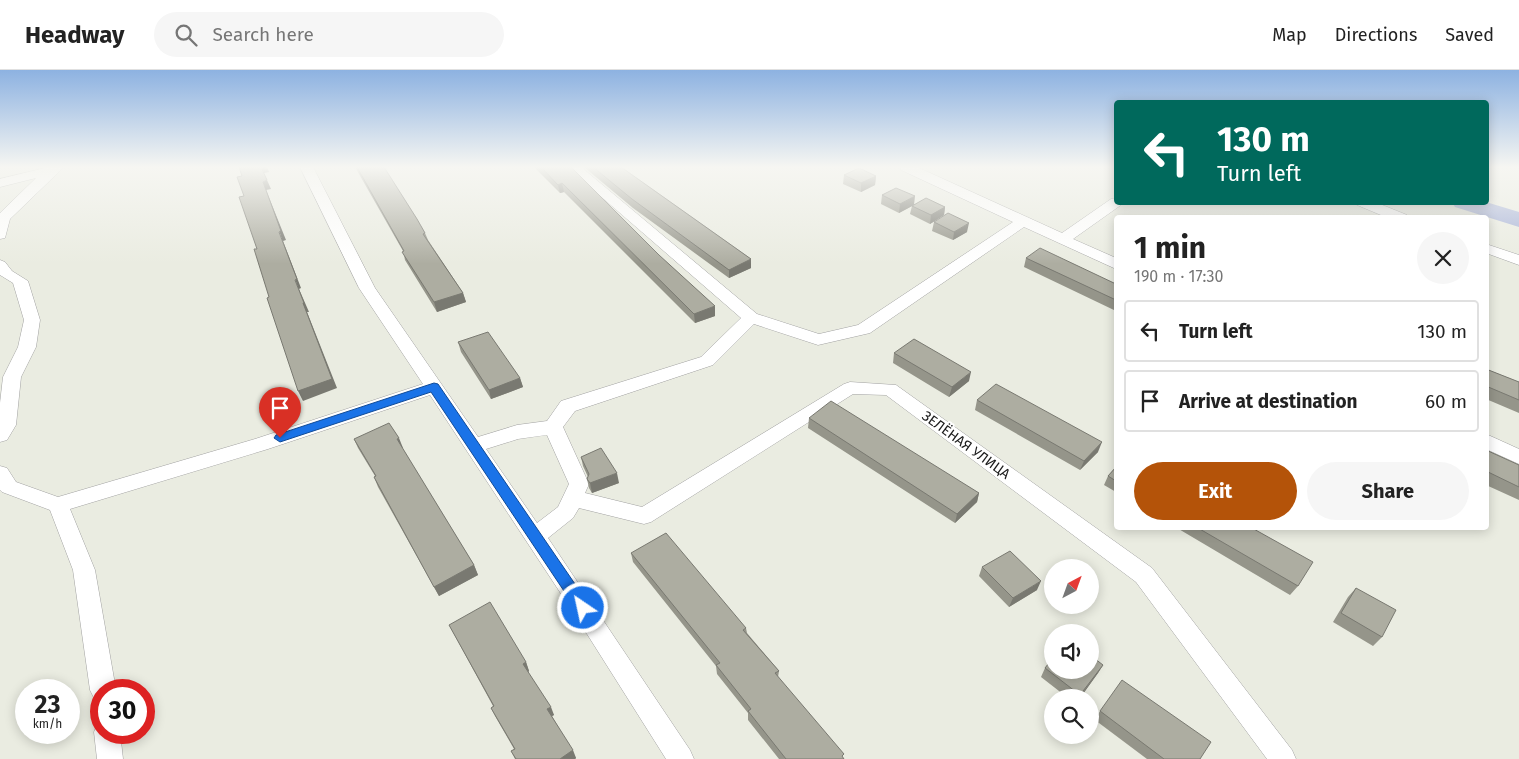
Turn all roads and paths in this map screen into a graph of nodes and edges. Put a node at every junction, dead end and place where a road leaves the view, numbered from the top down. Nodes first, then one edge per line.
1 (22, 199) edge
2 (322, 199) edge
3 (611, 199) edge
4 (976, 199) edge
5 (1114, 203) edge
6 (1370, 205) edge
7 (1394, 215) edge
8 (1023, 221) junction
9 (0, 235) edge
10 (1063, 239) junction
11 (1489, 249) edge
12 (1519, 260) edge
13 (1114, 263) edge
14 (0, 265) edge
15 (751, 318) junction
16 (434, 387) junction
17 (553, 427) junction
18 (0, 435) edge
19 (1489, 442) edge
20 (473, 446) junction
21 (1519, 457) edge
22 (0, 473) edge
23 (572, 498) junction
24 (58, 505) junction
25 (535, 536) junction
26 (101, 679) edge
27 (108, 744) edge
28 (110, 759) edge
29 (680, 759) edge
30 (1283, 759) edge

1 - 9 street
2 - 16 street
3 - 15 street
4 - 8 street
5 - 10 street
6 - 7 street
8 - 10 street
8 - 15 street
10 - 13 street
11 - 12 street
14 - 18 street
15 - 17 street
16 - 20 street
16 - 24 street
17 - 20 street
17 - 23 street
19 - 21 street
20 - 25 street
22 - 24 street
23 - 25 street
23 - 30 street, ЗЕЛЁНАЯ УЛИЦА
24 - 26 street
25 - 29 street
27 - 28 street

